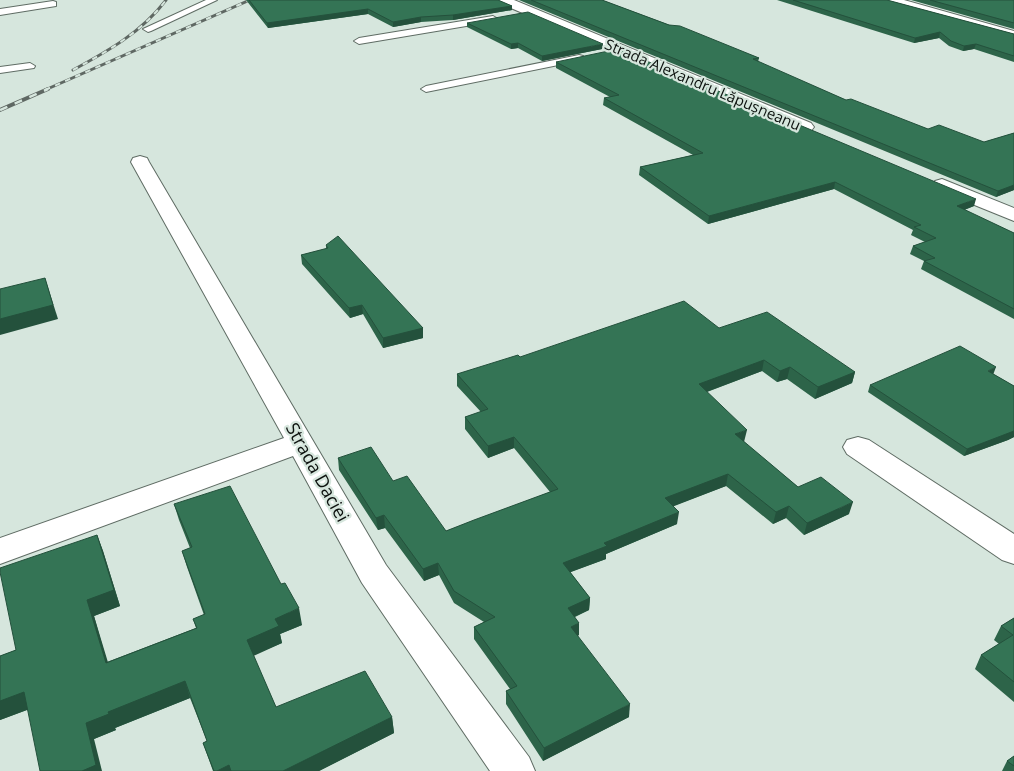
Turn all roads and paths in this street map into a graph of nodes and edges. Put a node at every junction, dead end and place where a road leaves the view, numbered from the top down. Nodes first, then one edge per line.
1 (213, 0) edge
2 (503, 0) edge
3 (890, 0) edge
4 (53, 4) edge
5 (0, 12) edge
6 (532, 12) junction
7 (148, 29) dead end
8 (1014, 35) edge
9 (358, 41) dead end
10 (621, 50) junction
11 (30, 66) dead end
12 (0, 70) edge
13 (426, 89) dead end
14 (822, 135) edge
15 (140, 162) dead end
16 (923, 177) edge
17 (1014, 216) edge
18 (301, 442) junction
19 (858, 447) dead end
20 (0, 551) edge
21 (1014, 551) edge
22 (514, 771) edge

1 - 7 lane
2 - 6 street, Strada Alexandru Lăpușneanu
3 - 8 street
4 - 5 lane
6 - 9 lane
6 - 10 street, Strada Alexandru Lăpușneanu
10 - 13 lane
10 - 14 street, Strada Alexandru Lăpușneanu
11 - 12 lane
15 - 18 street, Strada Daciei
16 - 17 street
18 - 20 street
18 - 22 street, Strada Daciei
19 - 21 street

